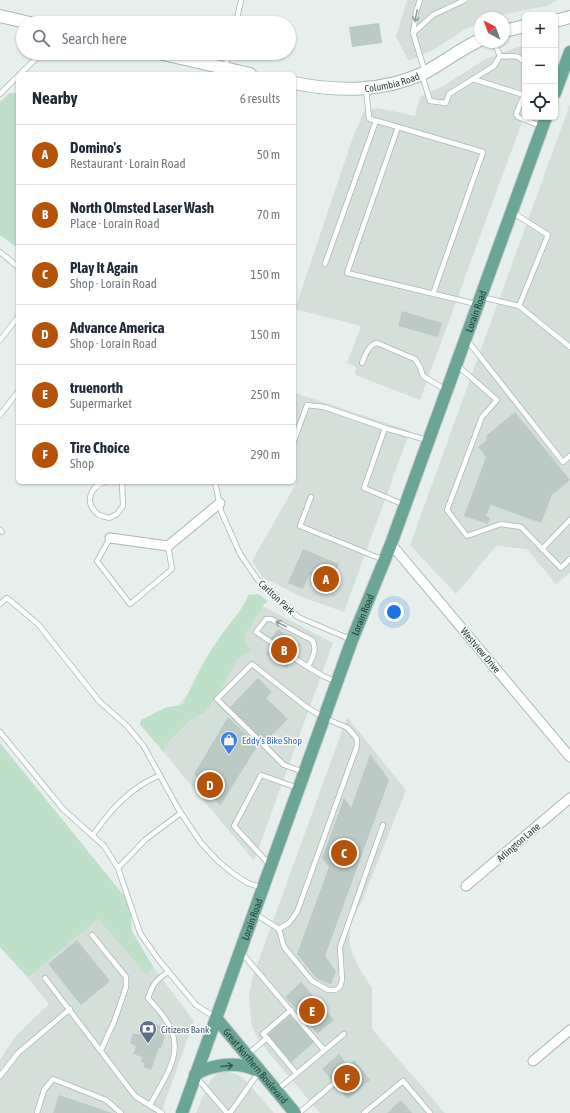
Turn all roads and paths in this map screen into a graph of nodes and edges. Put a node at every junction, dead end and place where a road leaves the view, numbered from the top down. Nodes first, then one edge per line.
1 (241, 0) edge
2 (420, 0) edge
3 (465, 0) edge
4 (0, 16) edge
5 (238, 16) edge
6 (570, 17) edge
7 (16, 20) edge
8 (558, 20) edge
9 (522, 27) edge
10 (510, 30) edge
11 (413, 33) junction
12 (474, 43) edge
13 (497, 48) edge
14 (570, 52) edge
15 (500, 56) junction
16 (35, 60) edge
17 (190, 60) edge
18 (227, 60) edge
19 (522, 60) edge
20 (225, 68) junction
21 (22, 72) edge
22 (242, 72) edge
23 (423, 73) junction
24 (16, 78) edge
25 (473, 79) junction
26 (296, 83) edge
27 (558, 85) edge
28 (366, 89) junction
29 (522, 93) edge
30 (0, 94) edge
31 (522, 99) edge
32 (522, 118) edge
33 (534, 120) edge
34 (376, 121) junction
35 (545, 122) edge
36 (398, 127) junction
37 (512, 212) junction
38 (0, 252) edge
39 (325, 264) dead end
40 (16, 265) edge
41 (433, 294) junction
42 (479, 301) junction
43 (519, 306) junction
44 (16, 320) edge
45 (466, 339) junction
46 (0, 340) edge
47 (570, 347) edge
48 (362, 363) dead end
49 (456, 365) junction
50 (447, 391) junction
51 (16, 395) edge
52 (0, 415) edge
53 (385, 428) junction
54 (296, 435) edge
55 (429, 440) junction
56 (570, 456) edge
57 (98, 484) edge
58 (122, 484) edge
59 (215, 484) edge
60 (311, 497) dead end
61 (220, 503) junction
62 (405, 505) junction
63 (570, 520) edge
64 (110, 538) joint
65 (391, 544) junction
66 (168, 546) junction
67 (542, 548) junction
68 (570, 559) edge
69 (384, 560) junction
70 (0, 604) edge
71 (352, 640) junction
72 (274, 644) dead end
73 (294, 658) dead end
74 (308, 667) junction
75 (337, 682) junction
76 (324, 718) junction
77 (0, 732) edge
78 (570, 757) edge
79 (304, 772) junction
80 (160, 775) junction
81 (298, 788) junction
82 (570, 798) edge
83 (181, 813) junction
84 (382, 824) dead end
85 (93, 835) junction
86 (271, 866) junction
87 (118, 868) junction
88 (466, 886) dead end
89 (263, 888) junction
90 (254, 913) junction
91 (279, 929) junction
92 (92, 936) dead end
93 (240, 951) junction
94 (168, 972) junction
95 (45, 978) dead end
96 (70, 1010) junction
97 (291, 1010) junction
98 (216, 1018) junction
99 (570, 1030) edge
100 (344, 1034) dead end
101 (267, 1038) junction
102 (101, 1050) junction
103 (324, 1050) junction
104 (247, 1056) junction
105 (533, 1061) dead end
106 (260, 1071) junction
107 (296, 1073) junction
108 (195, 1075) junction
109 (0, 1076) edge
110 (333, 1084) dead end
111 (276, 1091) junction
112 (150, 1105) junction
113 (37, 1113) edge
114 (121, 1113) edge
115 (162, 1113) edge
116 (182, 1113) edge
117 (228, 1113) edge
118 (295, 1113) edge
119 (299, 1113) edge
120 (364, 1113) edge
121 (430, 1113) edge

1 - 5 lane
2 -> 11 lane
3 - 11 lane
4 - 7 main road
6 - 8 main road
9 - 10 main road
11 - 23 lane
12 - 23 main road, Columbia Road
13 - 15 lane
14 - 27 main road
15 - 19 lane
15 - 25 lane
16 - 21 lane
17 - 20 main road
18 - 20 lane
20 - 22 main road
23 - 25 lane
23 - 28 main road, Columbia Road
24 - 30 lane
25 - 29 lane
26 - 28 main road, Columbia Road
28 - 34 lane
31 - 32 lane
33 - 35 lane
34 - 36 lane
34 - 39 lane
35 - 37 main road, Lorain Road
36 - 41 lane
36 - 41 lane
37 - 42 main road, Lorain Road
37 - 43 lane
38 - 40 lane
41 - 42 lane
42 - 43 lane
42 - 45 main road, Lorain Road
43 - 47 lane
44 - 46 lane
45 - 49 main road, Lorain Road
45 - 56 lane
48 - 50 lane
49 - 50 main road, Lorain Road
49 - 67 lane
50 - 55 main road, Lorain Road
51 - 52 lane
53 - 54 lane
53 - 55 lane
53 - 62 lane
55 - 62 main road, Lorain Road
57 - 58 lane
59 - 61 lane, Carlton Park
60 - 69 lane
61 - 66 street
61 - 71 lane, Carlton Park
62 - 65 main road, Lorain Road
63 - 67 lane
64 - 66 street
64 - 66 lane
65 - 69 main road, Lorain Road
65 - 78 street, Westview Drive
67 - 68 lane
69 - 71 main road, Lorain Road
70 - 80 lane
71 - 75 main road, Lorain Road
74 -> 72 lane
73 - 74 lane
74 - 75 lane
75 - 76 main road, Lorain Road
76 - 79 main road, Lorain Road
76 - 79 lane
76 - 91 lane
77 - 85 lane
79 - 81 main road, Lorain Road
80 - 83 lane
80 - 85 lane
81 - 86 main road, Lorain Road
81 - 86 lane
82 - 88 street, Arlington Lane
83 - 87 lane
83 - 89 lane
84 - 91 lane
85 - 87 lane
86 - 89 main road, Lorain Road
87 - 94 lane
89 - 90 main road, Lorain Road
90 - 91 lane
90 - 93 main road, Lorain Road
92 - 102 lane
93 - 97 lane
93 - 98 main road, Lorain Road
94 - 98 lane
94 - 112 lane
95 - 96 lane
96 - 102 lane
96 - 109 lane
97 - 101 lane
97 - 103 lane
98 - 104 main road, Great Northern Boulevard
98 - 108 main road, Lorain Road
99 - 105 street
100 - 103 lane
101 - 104 lane
101 - 107 lane
102 - 112 lane
103 - 107 lane
104 - 106 main road, Great Northern Boulevard
108 -> 106 main road
106 - 111 main road, Great Northern Boulevard
106 - 117 lane
107 - 111 lane
108 - 116 main road, Lorain Road
108 - 117 lane
110 - 119 lane
111 - 118 main road, Great Northern Boulevard
112 - 115 lane
113 - 114 lane
120 - 121 lane

